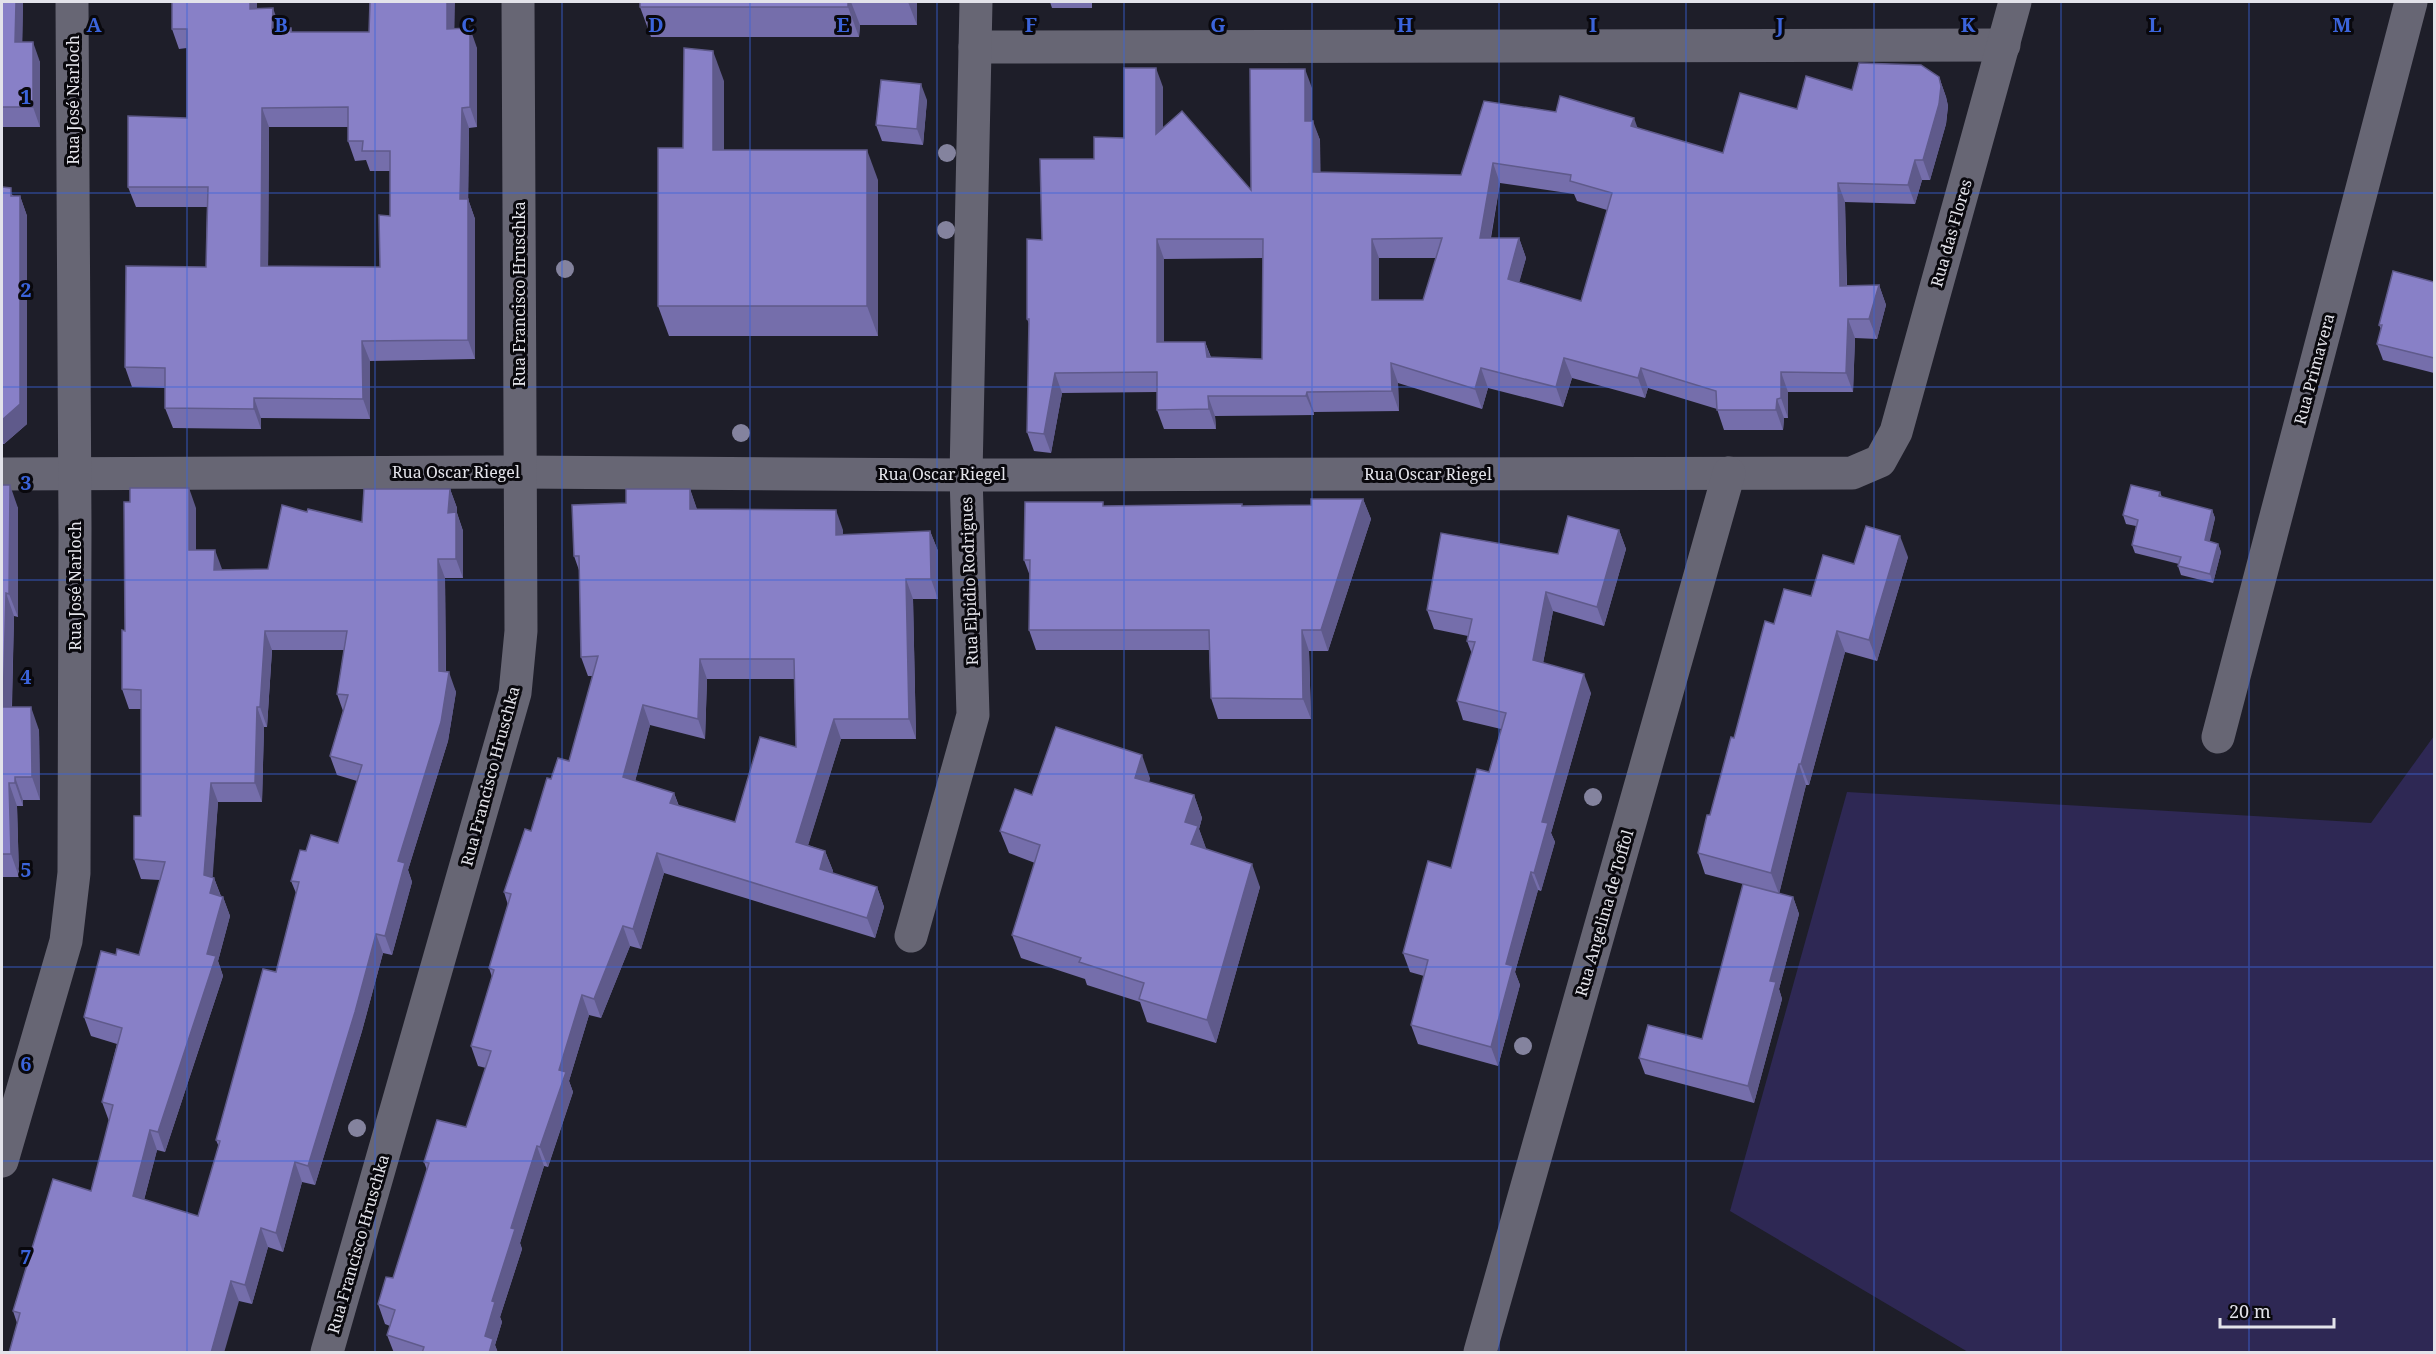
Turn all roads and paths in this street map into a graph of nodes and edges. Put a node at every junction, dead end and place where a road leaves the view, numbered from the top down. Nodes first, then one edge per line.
1 (72, 2) edge
2 (519, 2) edge
3 (976, 2) edge
4 (2015, 2) edge
5 (2411, 2) edge
6 (2004, 45) junction
7 (975, 47) junction
8 (1880, 461) joint
9 (519, 472) junction
10 (1729, 473) junction
11 (2, 474) edge
12 (75, 474) junction
13 (966, 475) junction
14 (2218, 737) dead end
15 (910, 936) dead end
16 (2, 1161) edge
17 (327, 1353) edge
18 (1480, 1353) edge

1 - 12 street, Rua José Narloch
2 - 9 street, Rua Francisco Hruschka
3 - 7 street, Rua Elpidio Rodrigues
4 - 6 street, Rua das Flores
5 - 14 street, Rua Primavera
6 - 7 street
6 - 8 street, Rua das Flores
7 - 13 street, Rua Elpidio Rodrigues
8 - 10 street, Rua Oscar Riegel
9 - 12 street, Rua Oscar Riegel
9 - 13 street, Rua Oscar Riegel
9 - 17 street, Rua Francisco Hruschka
10 - 13 street, Rua Oscar Riegel
10 - 18 street, Rua Angelina de Toffol
11 - 12 street, Rua Oscar Riegel
12 - 16 street, Rua José Narloch
13 - 15 street, Rua Elpidio Rodrigues

